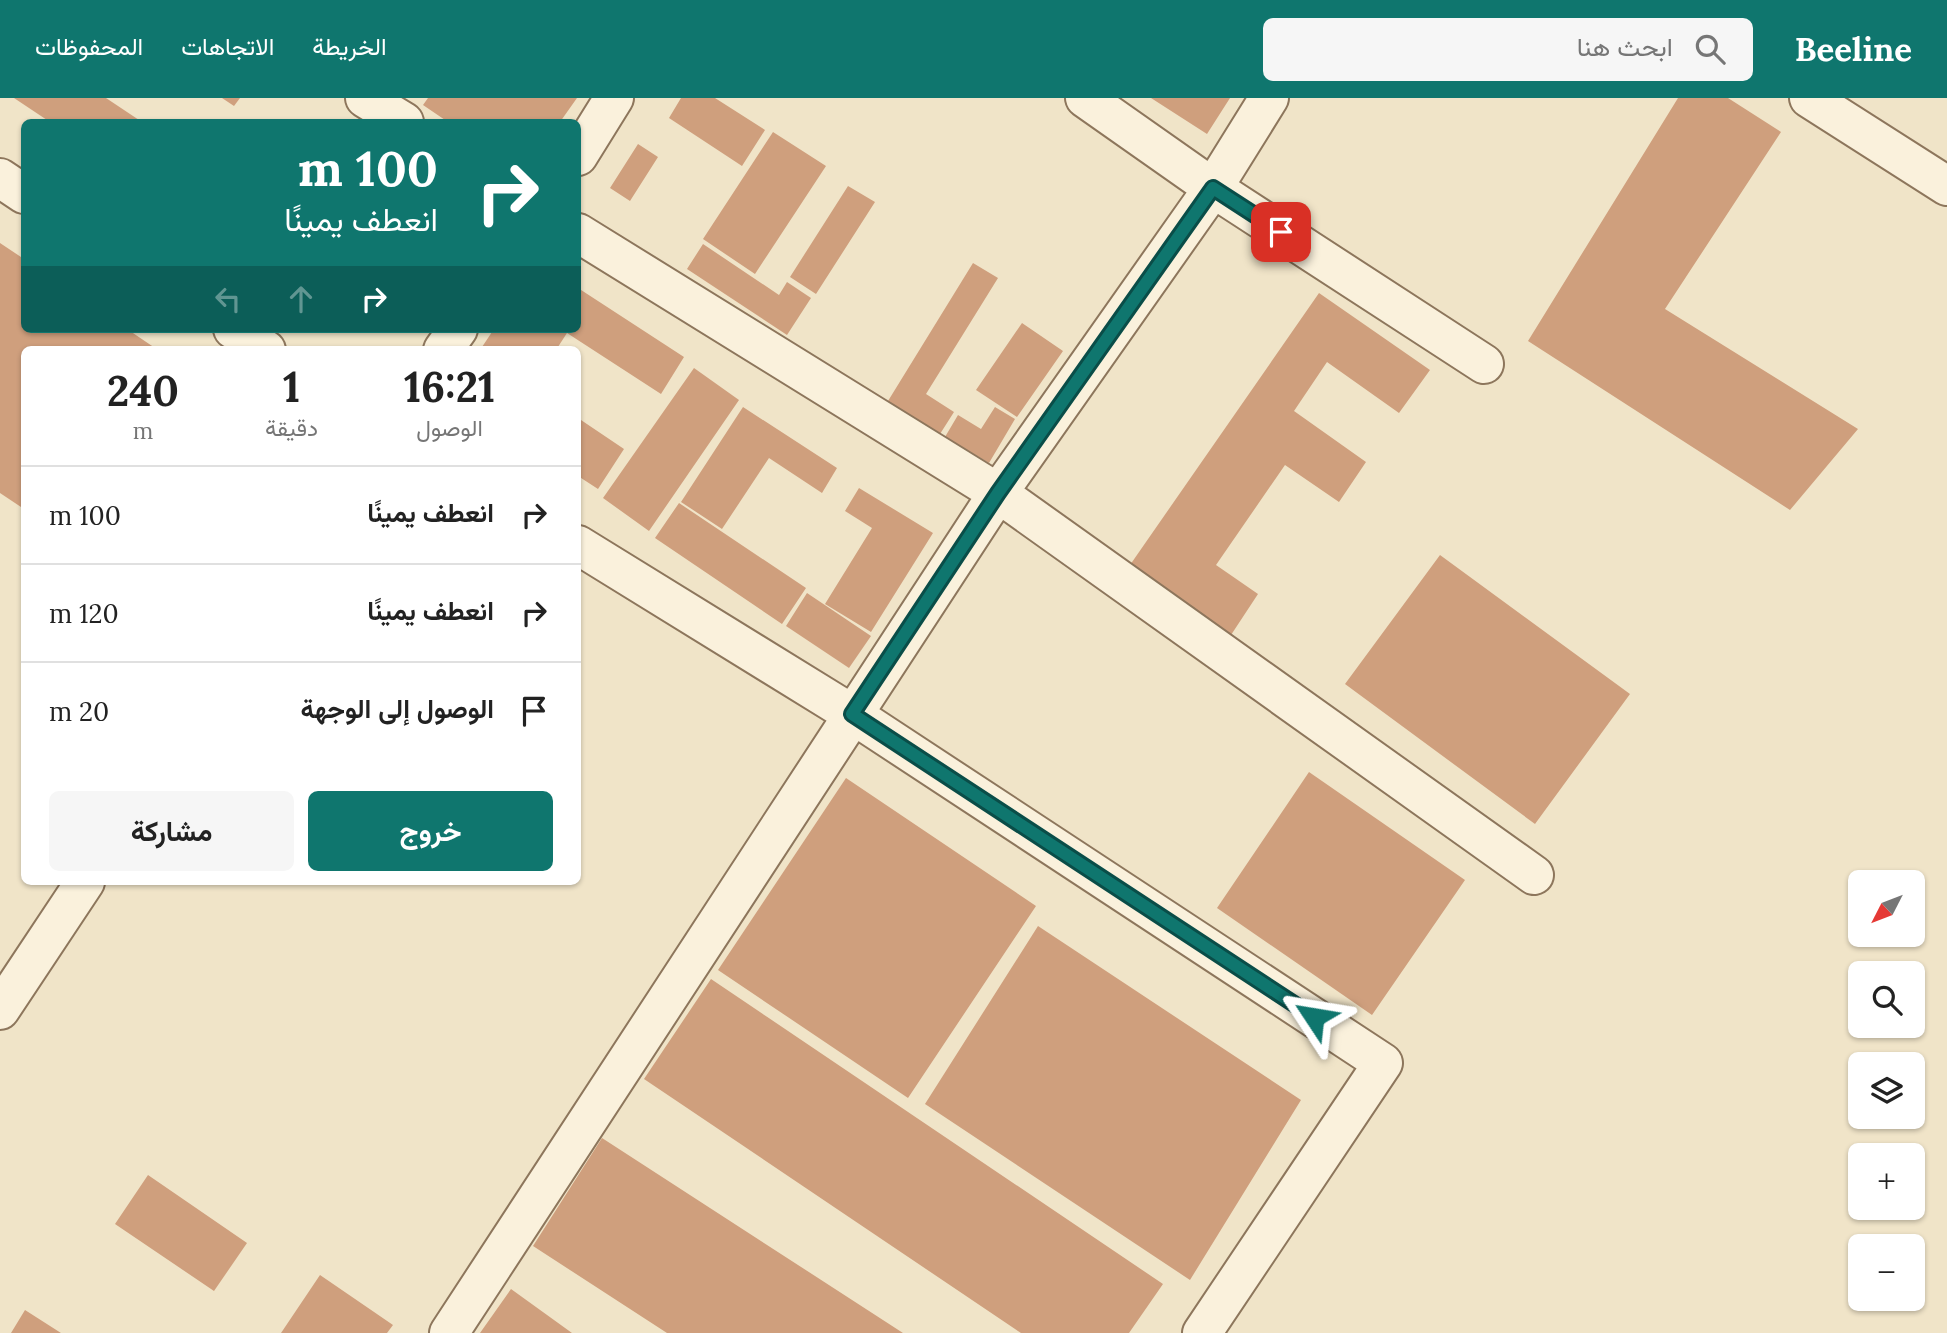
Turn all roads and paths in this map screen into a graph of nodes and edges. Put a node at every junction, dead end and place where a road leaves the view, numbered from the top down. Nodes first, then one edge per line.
1 (365, 98) edge
2 (614, 98) edge
3 (1085, 98) edge
4 (1269, 98) edge
5 (1809, 98) edge
6 (399, 119) edge
7 (581, 151) edge
8 (0, 178) edge
9 (1947, 186) edge
10 (1213, 188) junction
11 (21, 192) edge
12 (581, 235) edge
13 (239, 333) edge
14 (260, 346) edge
15 (1484, 364) dead end
16 (998, 493) junction
17 (581, 547) edge
18 (852, 714) junction
19 (1534, 874) dead end
20 (83, 885) edge
21 (0, 1010) edge
22 (449, 1333) edge
23 (1202, 1333) edge

1 - 6 street
2 - 7 street
3 - 10 street
4 - 10 street
5 - 9 street
8 - 11 street
10 - 15 street
10 - 16 street
12 - 16 street
13 - 14 street
16 - 18 street
16 - 19 street
17 - 18 street
18 - 22 street
18 - 23 street
20 - 21 street

